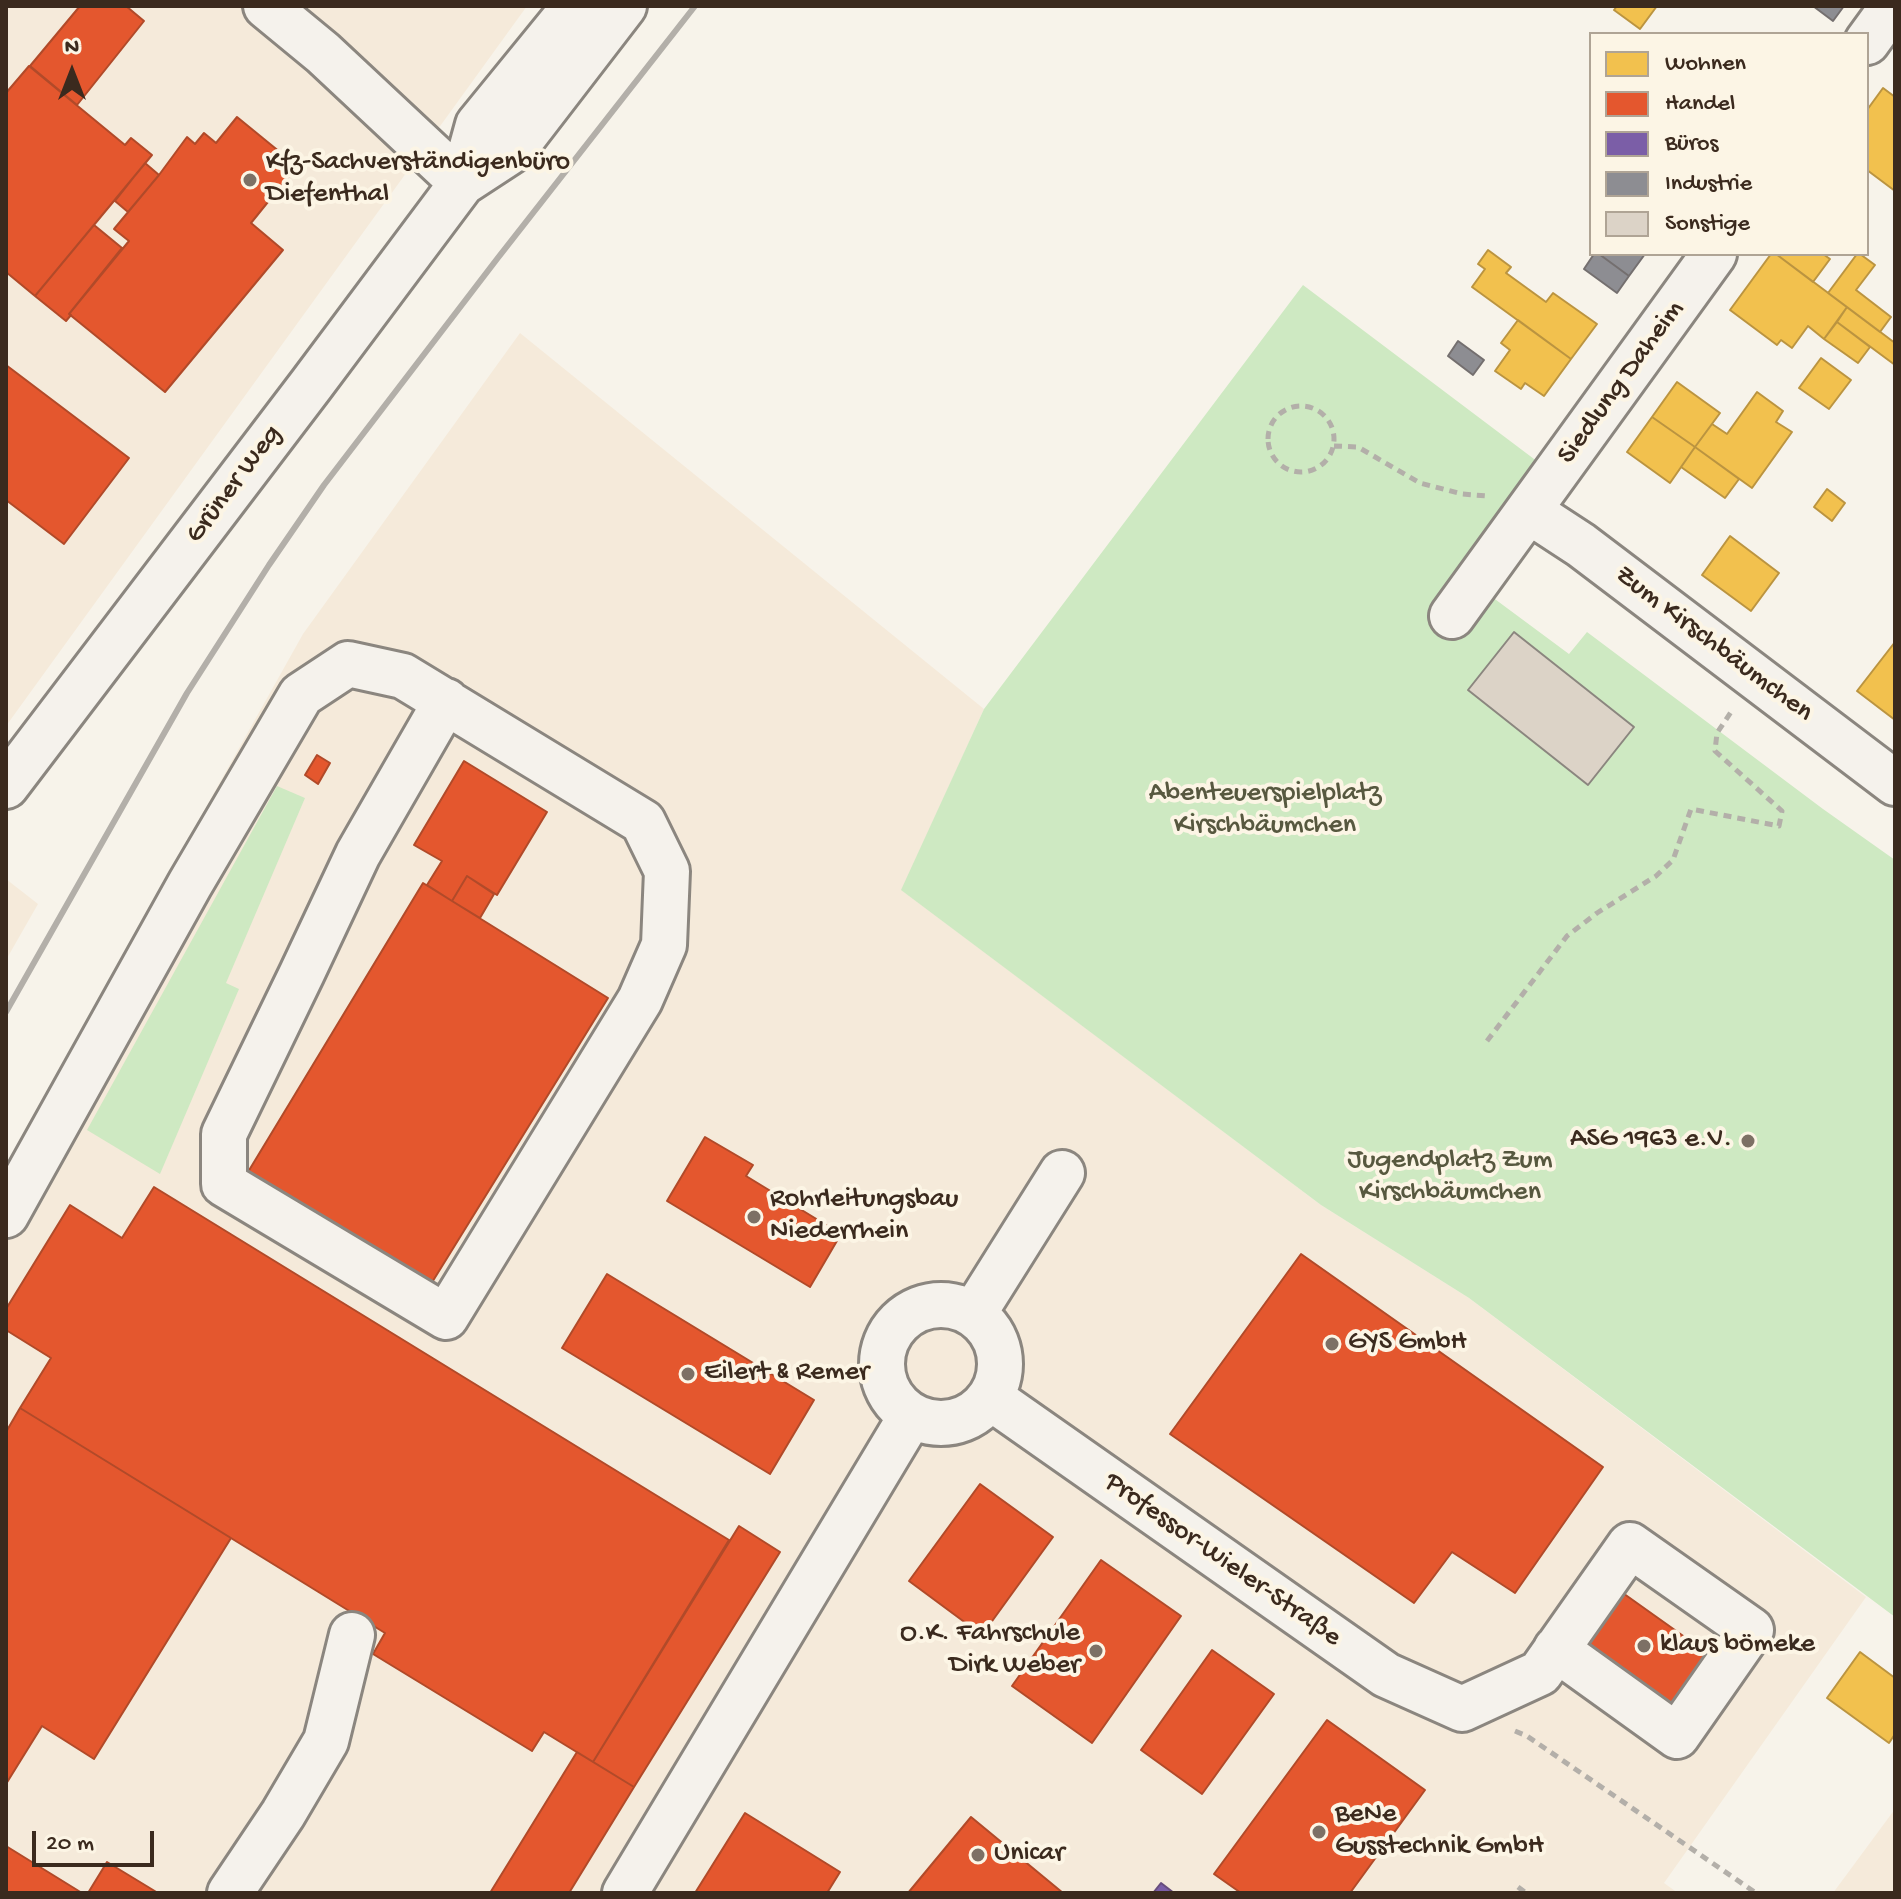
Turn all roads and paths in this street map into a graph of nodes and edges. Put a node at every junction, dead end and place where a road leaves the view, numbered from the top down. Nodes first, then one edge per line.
1 (266, 6) edge
2 (575, 6) edge
3 (624, 6) edge
4 (1893, 6) edge
5 (1869, 39) edge
6 (462, 183) junction
7 (1713, 256) edge
8 (1334, 446) junction
9 (1529, 511) junction
10 (1452, 616) dead end
11 (1756, 677) junction
12 (446, 701) junction
13 (1895, 783) edge
14 (6, 786) edge
15 (1487, 1041) dead end
16 (1062, 1173) dead end
17 (6, 1215) edge
18 (974, 1313) junction
19 (991, 1398) junction
20 (911, 1416) junction
21 (352, 1635) dead end
22 (1556, 1649) dead end
23 (1462, 1709) junction
24 (1518, 1887) dead end
25 (230, 1893) edge
26 (625, 1893) edge
27 (1526, 1893) edge
28 (1756, 1893) edge

1 - 6 street
2 - 6 street, Grüner Weg
3 - 6 street, Grüner Weg
4 - 5 street
6 - 14 street, Grüner Weg
7 - 9 street, Siedlung Daheim
8 - 8 path
8 - 9 path
9 - 10 street, Siedlung Daheim
9 - 11 street, Zum Kirschbäumchen
11 - 13 street, Zum Kirschbäumchen
11 - 15 path
12 - 12 street
12 - 17 street
16 - 18 street
18 - 19 street
18 - 20 street
19 - 20 street
19 - 23 street, Professor-Wieler-Straße
20 - 26 street
21 - 25 street
22 - 23 street
23 - 28 path
24 - 27 path

